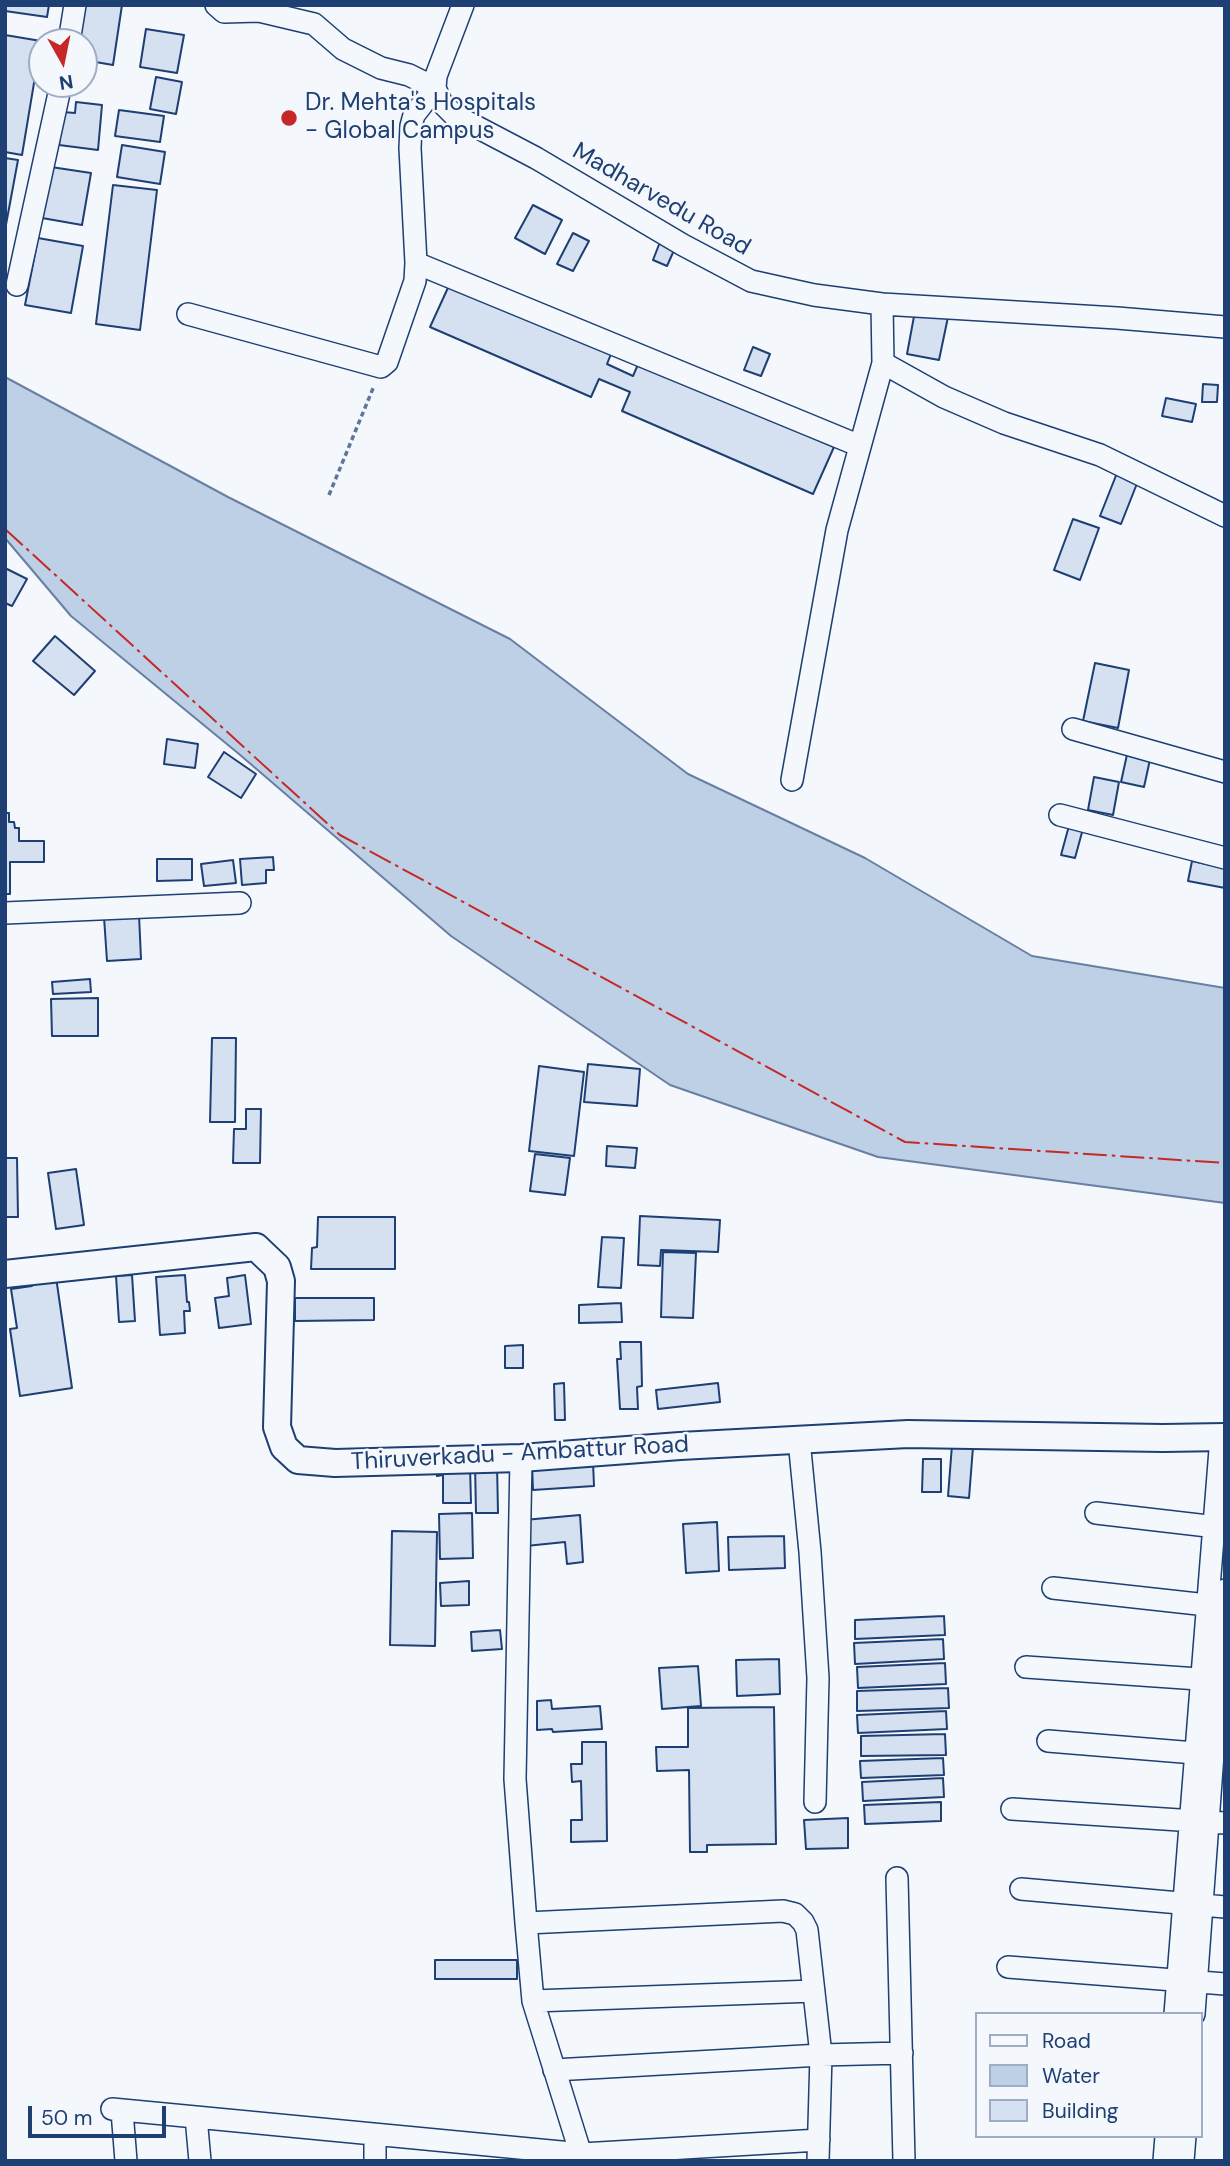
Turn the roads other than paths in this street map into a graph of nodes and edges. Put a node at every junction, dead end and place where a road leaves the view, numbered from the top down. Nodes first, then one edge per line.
1 (75, 5) edge
2 (216, 5) edge
3 (463, 5) edge
4 (71, 28) edge
5 (435, 88) junction
6 (58, 98) edge
7 (416, 263) junction
8 (17, 285) dead end
9 (882, 304) junction
10 (188, 314) dead end
11 (1225, 327) edge
12 (883, 362) junction
13 (860, 446) junction
14 (1225, 516) edge
15 (1073, 729) dead end
16 (1225, 772) edge
17 (792, 780) dead end
18 (1060, 815) dead end
19 (1225, 858) edge
20 (240, 903) dead end
21 (5, 913) edge
22 (5, 1274) edge
23 (1223, 1437) edge
24 (799, 1440) junction
25 (522, 1458) junction
26 (1096, 1513) dead end
27 (1219, 1527) edge
28 (1053, 1588) dead end
29 (1225, 1590) edge
30 (1207, 1605) junction
31 (1223, 1634) edge
32 (1026, 1667) dead end
33 (1210, 1680) junction
34 (1048, 1741) dead end
35 (1195, 1753) junction
36 (816, 1802) dead end
37 (1012, 1809) dead end
38 (1208, 1822) edge
39 (897, 1878) dead end
40 (1021, 1889) dead end
41 (1193, 1904) junction
42 (1225, 1907) edge
43 (526, 1923) junction
44 (1008, 1967) dead end
45 (1187, 1981) junction
46 (1225, 1984) edge
47 (814, 1991) junction
48 (533, 2001) junction
49 (1176, 2012) edge
50 (1194, 2012) edge
51 (902, 2053) junction
52 (821, 2055) junction
53 (554, 2070) junction
54 (197, 2117) junction
55 (375, 2135) junction
56 (1166, 2138) edge
57 (1185, 2138) edge
58 (819, 2150) edge
59 (582, 2157) edge
60 (126, 2161) edge
61 (200, 2161) edge
62 (375, 2161) edge
63 (904, 2161) edge
64 (1164, 2161) edge
65 (1183, 2161) edge

1 - 4 street
2 - 5 street
3 - 5 street
5 - 7 street
5 - 9 street, Madharvedu Road
6 - 8 street
7 - 10 street
7 - 13 street
9 - 11 street, Madharvedu Road
9 - 12 street
12 - 13 street
12 - 14 street
13 - 17 street
15 - 16 street
18 - 19 street
20 - 21 street
22 - 25 main road, Thiruverkadu - Ambattur Road
23 - 24 main road, Thiruverkadu - Ambattur Road
23 - 27 street
24 - 25 main road, Thiruverkadu - Ambattur Road
24 - 36 street
25 - 43 street
26 - 27 street
27 - 30 street
28 - 30 street
29 - 31 street
30 - 33 street
31 - 33 street
32 - 33 street
33 - 35 street
33 - 38 street
34 - 35 street
35 - 38 street
37 - 38 street
38 - 41 street
39 - 51 street
40 - 41 street
41 - 42 street
41 - 45 street
43 - 47 street
43 - 48 street
44 - 45 street
45 - 46 street
45 - 49 street
45 - 50 street
47 - 48 street
47 - 52 street
48 - 53 street
51 - 52 street
51 - 63 street
52 - 53 street
52 - 58 street
53 - 59 street
54 - 55 street
54 - 60 street
54 - 61 street
55 - 59 street
55 - 62 street
56 - 64 street
57 - 65 street
58 - 59 street

